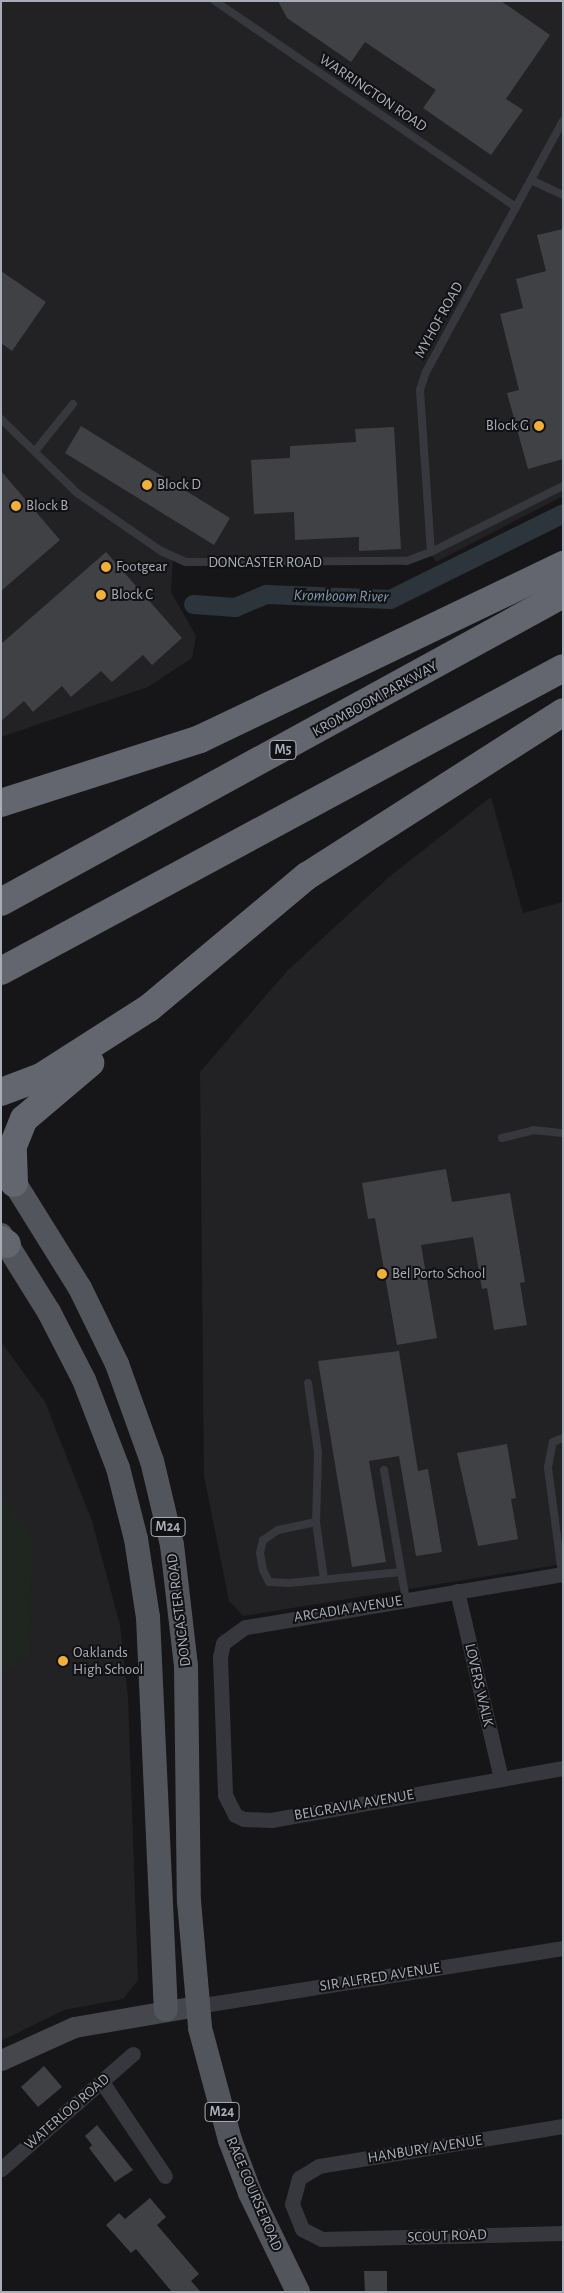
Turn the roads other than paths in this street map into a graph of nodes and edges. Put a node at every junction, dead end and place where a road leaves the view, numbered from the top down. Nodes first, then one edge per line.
1 (215, 1) edge
2 (563, 121) edge
3 (532, 180) junction
4 (563, 195) edge
5 (516, 207) junction
6 (73, 404) dead end
7 (1, 419) edge
8 (36, 450) junction
9 (563, 486) edge
10 (431, 552) junction
11 (563, 565) edge
12 (563, 594) edge
13 (563, 668) edge
14 (563, 712) edge
15 (1, 803) edge
16 (1, 902) edge
17 (1, 971) edge
18 (150, 1008) junction
19 (1, 1092) edge
20 (563, 1132) edge
21 (502, 1138) dead end
22 (8, 1173) edge
23 (3, 1240) edge
24 (308, 1383) dead end
25 (563, 1438) edge
26 (384, 1470) dead end
27 (316, 1522) junction
28 (401, 1572) junction
29 (562, 1574) edge
30 (324, 1579) junction
31 (457, 1591) junction
32 (406, 1600) junction
33 (223, 1728) joint
34 (563, 1768) edge
35 (501, 1778) junction
36 (563, 1948) edge
37 (197, 2006) junction
38 (166, 2010) junction
39 (133, 2054) dead end
40 (1, 2060) edge
41 (102, 2082) junction
42 (563, 2126) edge
43 (1, 2169) edge
44 (165, 2176) dead end
45 (295, 2186) joint
46 (563, 2233) edge
47 (298, 2292) edge

1 - 5 lane, WARRINGTON ROAD
2 - 3 lane, MYHOF ROAD
3 - 4 lane
3 - 5 lane, MYHOF ROAD
5 - 10 lane, MYHOF ROAD
6 - 8 lane
7 - 8 lane, DONCASTER ROAD
8 - 10 lane, DONCASTER ROAD
9 - 10 lane, DONCASTER ROAD
11 - 15 highway
12 - 16 highway, KROMBOOM PARKWAY / M5
13 - 17 highway
14 - 18 highway
18 - 19 highway
18 - 22 highway
20 - 21 lane
22 - 37 main road, DONCASTER ROAD / M24
23 - 38 main road, DONCASTER ROAD / M24
24 - 27 lane
25 - 29 lane
26 - 28 lane
27 - 30 lane
27 - 30 lane
28 - 30 lane
28 - 32 lane
29 - 31 street, ARCADIA AVENUE
31 - 32 street, ARCADIA AVENUE
31 - 35 street, LOVERS WALK
32 - 33 street, ARCADIA AVENUE
33 - 35 street, BELGRAVIA AVENUE
34 - 35 street, BELGRAVIA AVENUE
36 - 37 street, SIR ALFRED AVENUE
37 - 38 street
37 - 47 main road, RACE COURSE ROAD / M24
38 - 40 street
39 - 41 street, WATERLOO ROAD
41 - 43 street, WATERLOO ROAD
41 - 44 street
42 - 45 street, HANBURY AVENUE
45 - 46 street, SCOUT ROAD

